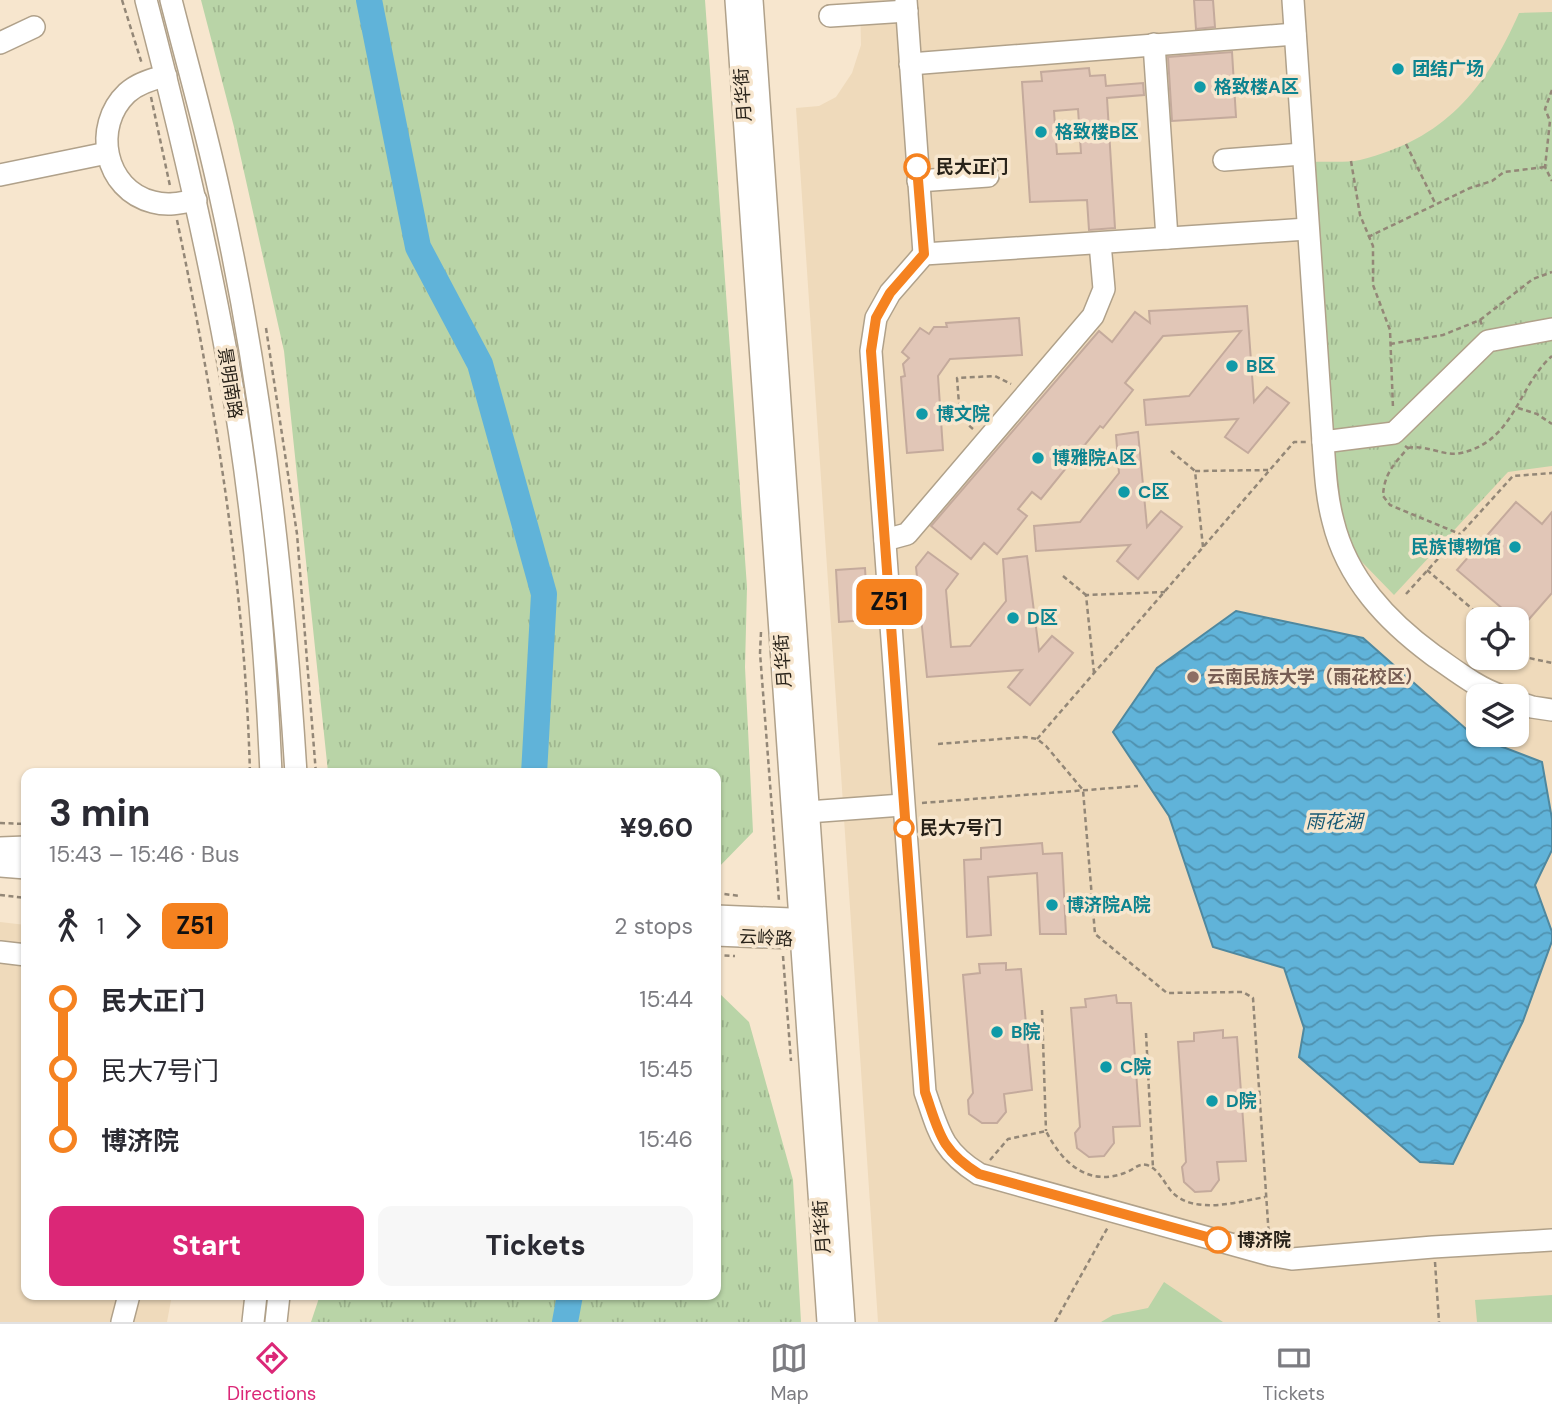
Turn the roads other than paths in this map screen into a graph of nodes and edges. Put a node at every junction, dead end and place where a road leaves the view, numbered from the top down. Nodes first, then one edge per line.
1 (146, 0) edge
2 (171, 0) edge
3 (736, 0) edge
4 (752, 0) edge
5 (1293, 0) edge
6 (907, 6) edge
7 (830, 16) dead end
8 (34, 27) dead end
9 (1295, 34) junction
10 (0, 43) edge
11 (1154, 44) junction
12 (910, 64) junction
13 (157, 78) junction
14 (107, 153) junction
15 (1302, 154) junction
16 (1224, 160) dead end
17 (0, 175) edge
18 (988, 176) dead end
19 (918, 181) junction
20 (196, 200) junction
21 (1307, 229) junction
22 (1167, 238) junction
23 (1100, 243) junction
24 (924, 254) junction
25 (1552, 329) edge
26 (1322, 442) junction
27 (885, 540) junction
28 (1476, 684) edge
29 (1529, 706) edge
30 (1552, 710) edge
31 (271, 768) edge
32 (296, 768) edge
33 (902, 805) junction
34 (808, 812) junction
35 (21, 847) edge
36 (0, 848) edge
37 (0, 866) edge
38 (21, 868) edge
39 (721, 917) edge
40 (808, 930) junction
41 (721, 935) edge
42 (0, 952) edge
43 (21, 954) edge
44 (1552, 1240) edge
45 (128, 1300) edge
46 (255, 1300) edge
47 (278, 1300) edge
48 (122, 1322) edge
49 (253, 1322) edge
50 (276, 1322) edge
51 (828, 1322) edge
52 (844, 1322) edge

1 - 13 street, 景明南路
2 - 32 street, 景明南路
3 - 40 street, 月华街
4 - 34 street, 月华街
5 - 9 street
6 - 7 street
6 - 12 street
8 - 10 street
9 - 11 street
9 - 15 street
11 - 12 street
11 - 22 street
12 - 19 street
13 - 14 street
13 - 20 street, 景明南路
14 - 17 street
14 - 20 street
15 - 16 street
15 - 21 street
18 - 19 street
19 - 24 street
20 - 31 street, 景明南路
21 - 22 street
21 - 26 street
22 - 23 street
23 - 24 street
23 - 27 street
24 - 27 street
25 - 26 street
26 - 28 street
27 - 33 street
29 - 30 street
33 - 34 street
33 - 44 street
34 - 40 street, 月华街
35 - 36 street
37 - 38 street
39 - 40 street, 云岭路
40 - 41 street, 云岭路
40 - 51 street, 月华街
40 - 52 street, 月华街
42 - 43 street
45 - 48 street
46 - 49 street
47 - 50 street

